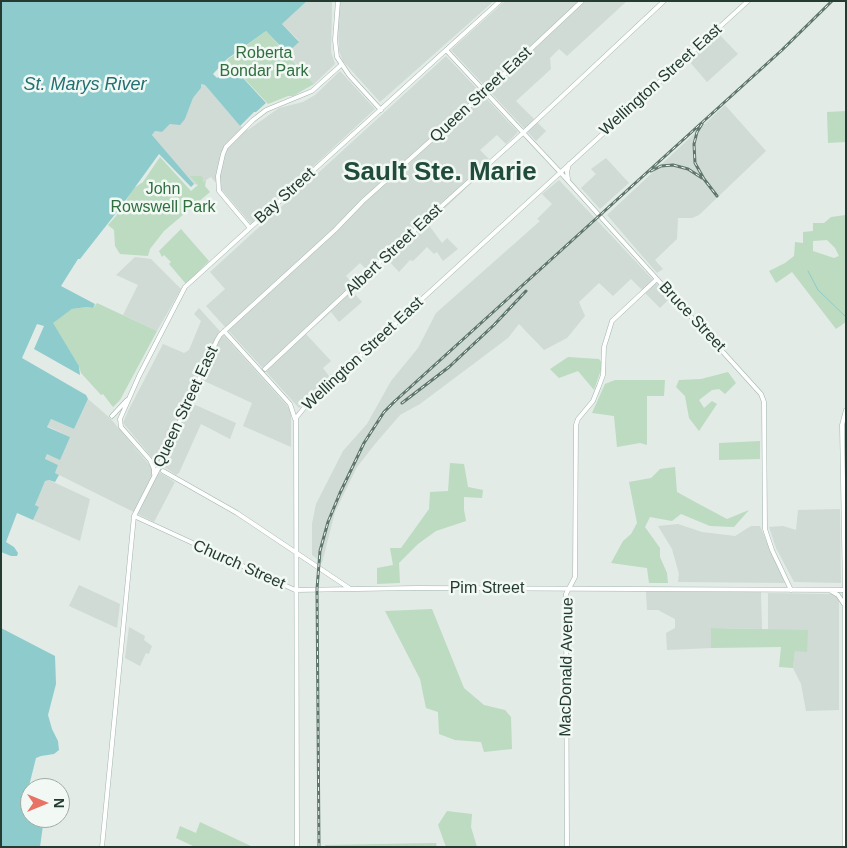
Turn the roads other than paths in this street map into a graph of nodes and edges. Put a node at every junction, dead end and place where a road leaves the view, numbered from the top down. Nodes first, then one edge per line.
1 (338, 1) edge
2 (500, 1) edge
3 (582, 1) edge
4 (664, 1) edge
5 (748, 1) edge
6 (446, 50) junction
7 (341, 66) junction
8 (485, 92) junction
9 (381, 110) junction
10 (523, 133) junction
11 (569, 164) junction
12 (560, 172) junction
13 (569, 182) junction
14 (250, 228) junction
15 (657, 279) junction
16 (224, 331) junction
17 (253, 362) junction
18 (265, 369) junction
19 (268, 379) junction
20 (130, 396) junction
21 (290, 404) junction
22 (304, 408) junction
23 (846, 410) edge
24 (112, 416) dead end
25 (295, 423) junction
26 (163, 458) junction
27 (150, 460) junction
28 (163, 470) junction
29 (154, 476) junction
30 (134, 516) junction
31 (296, 552) junction
32 (332, 577) junction
33 (326, 589) junction
34 (350, 589) junction
35 (569, 589) junction
36 (295, 590) junction
37 (791, 590) junction
38 (829, 590) junction
39 (845, 590) edge
40 (844, 605) junction
41 (844, 712) edge
42 (102, 847) edge
43 (296, 847) edge
44 (567, 847) edge
45 (844, 847) edge

1 - 7 main road
2 - 6 main road, Bay Street
3 - 8 main road, Queen Street East
4 - 10 main road, Albert Street East
5 - 11 main road, Wellington Street East
6 - 8 main road, Bruce Street
6 - 9 main road, Bay Street
7 - 9 main road
7 - 14 main road
8 - 10 main road, Bruce Street
8 - 16 main road, Queen Street East
9 - 14 main road, Bay Street
10 - 12 main road, Bruce Street
10 - 18 main road, Albert Street East
11 - 12 main road, Wellington Street East
11 - 13 main road
12 - 13 main road, Bruce Street
12 - 22 main road, Wellington Street East
13 - 15 main road, Bruce Street
14 - 20 main road, Bay Street
15 - 35 main road, MacDonald Avenue
15 - 37 main road, Bruce Street
16 - 17 main road
16 - 26 main road, Queen Street East
17 - 18 main road
17 - 19 main road
18 - 19 main road
19 - 21 main road
20 - 24 main road
20 - 27 main road, Bay Street
21 - 22 main road
21 - 25 main road
22 - 25 main road, Wellington Street East
23 - 39 main road
25 - 31 main road, Wellington Street East
26 - 27 main road
26 - 28 main road
26 - 29 main road, Queen Street East
27 - 29 main road
28 - 29 main road
28 - 31 main road
29 - 30 main road, Queen Street East
30 - 36 main road, Church Street
30 - 42 main road, Queen Street East
31 - 32 main road
31 - 36 main road, Wellington Street East
32 - 33 main road
32 - 34 main road
33 - 34 main road, Church Street
33 - 36 main road, Church Street
34 - 35 main road, Pim Street
35 - 37 main road, Pim Street
35 - 44 main road, MacDonald Avenue
36 - 43 main road, Wellington Street East
37 - 38 main road, Pim Street
38 - 39 main road, Pim Street
38 - 40 main road
39 - 40 main road
40 - 41 main road
41 - 45 main road

